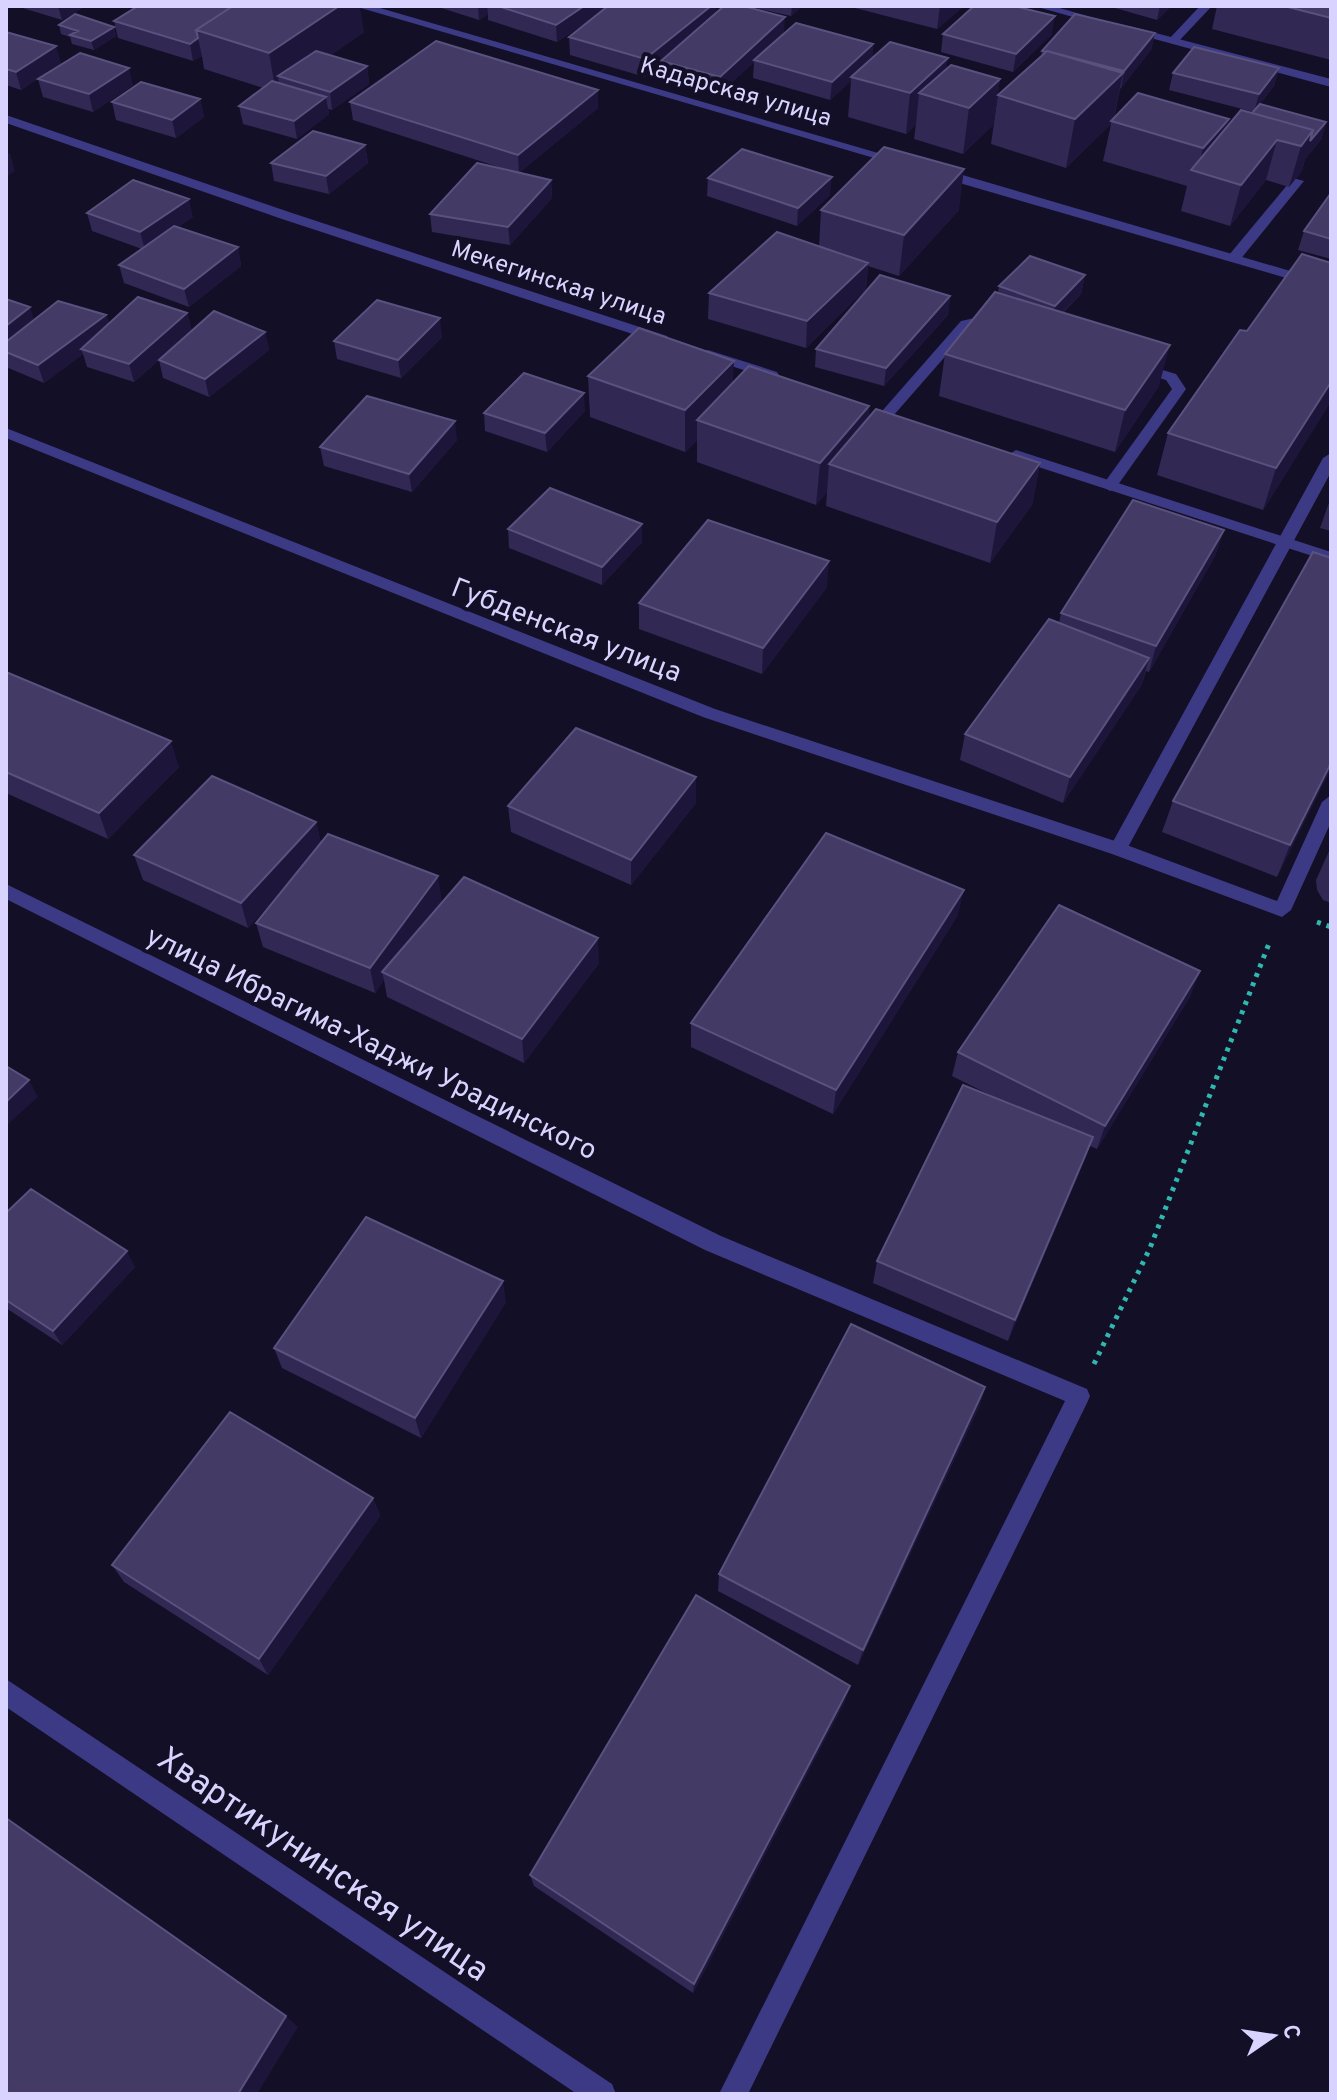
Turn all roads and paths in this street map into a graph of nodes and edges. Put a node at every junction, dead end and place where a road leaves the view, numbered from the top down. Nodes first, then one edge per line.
1 (360, 6) edge
2 (1040, 6) edge
3 (1206, 6) edge
4 (1173, 41) junction
5 (1331, 83) edge
6 (6, 119) edge
7 (914, 165) edge
8 (929, 170) edge
9 (1298, 181) edge
10 (1234, 258) junction
11 (1331, 287) edge
12 (1013, 329) edge
13 (678, 344) edge
14 (693, 349) edge
15 (1128, 364) edge
16 (783, 379) edge
17 (888, 413) edge
18 (6, 433) edge
19 (1006, 452) edge
20 (1331, 458) edge
21 (1110, 486) junction
22 (1282, 543) junction
23 (1331, 557) edge
24 (1331, 802) edge
25 (1118, 849) junction
26 (6, 891) edge
27 (1282, 910) junction
28 (1079, 1396) junction
29 (6, 1692) edge
30 (602, 2094) edge
31 (733, 2094) edge

1 - 7 street, Кадарская улица
2 - 4 street
3 - 4 street
4 - 5 street
6 - 13 street, Мекегинская улица
8 - 10 street
9 - 10 street
10 - 11 street
12 - 17 street
14 - 16 street, Мекегинская улица
15 - 21 street
18 - 25 street, Губденская улица
19 - 21 street
20 - 22 street
21 - 22 street
22 - 23 street
22 - 25 street
24 - 27 street
25 - 27 street, Губденская улица
26 - 28 street, улица Ибрагима-Хаджи Урадинского
27 - 28 path
28 - 31 street
29 - 30 street, Хвартикунинская улица

